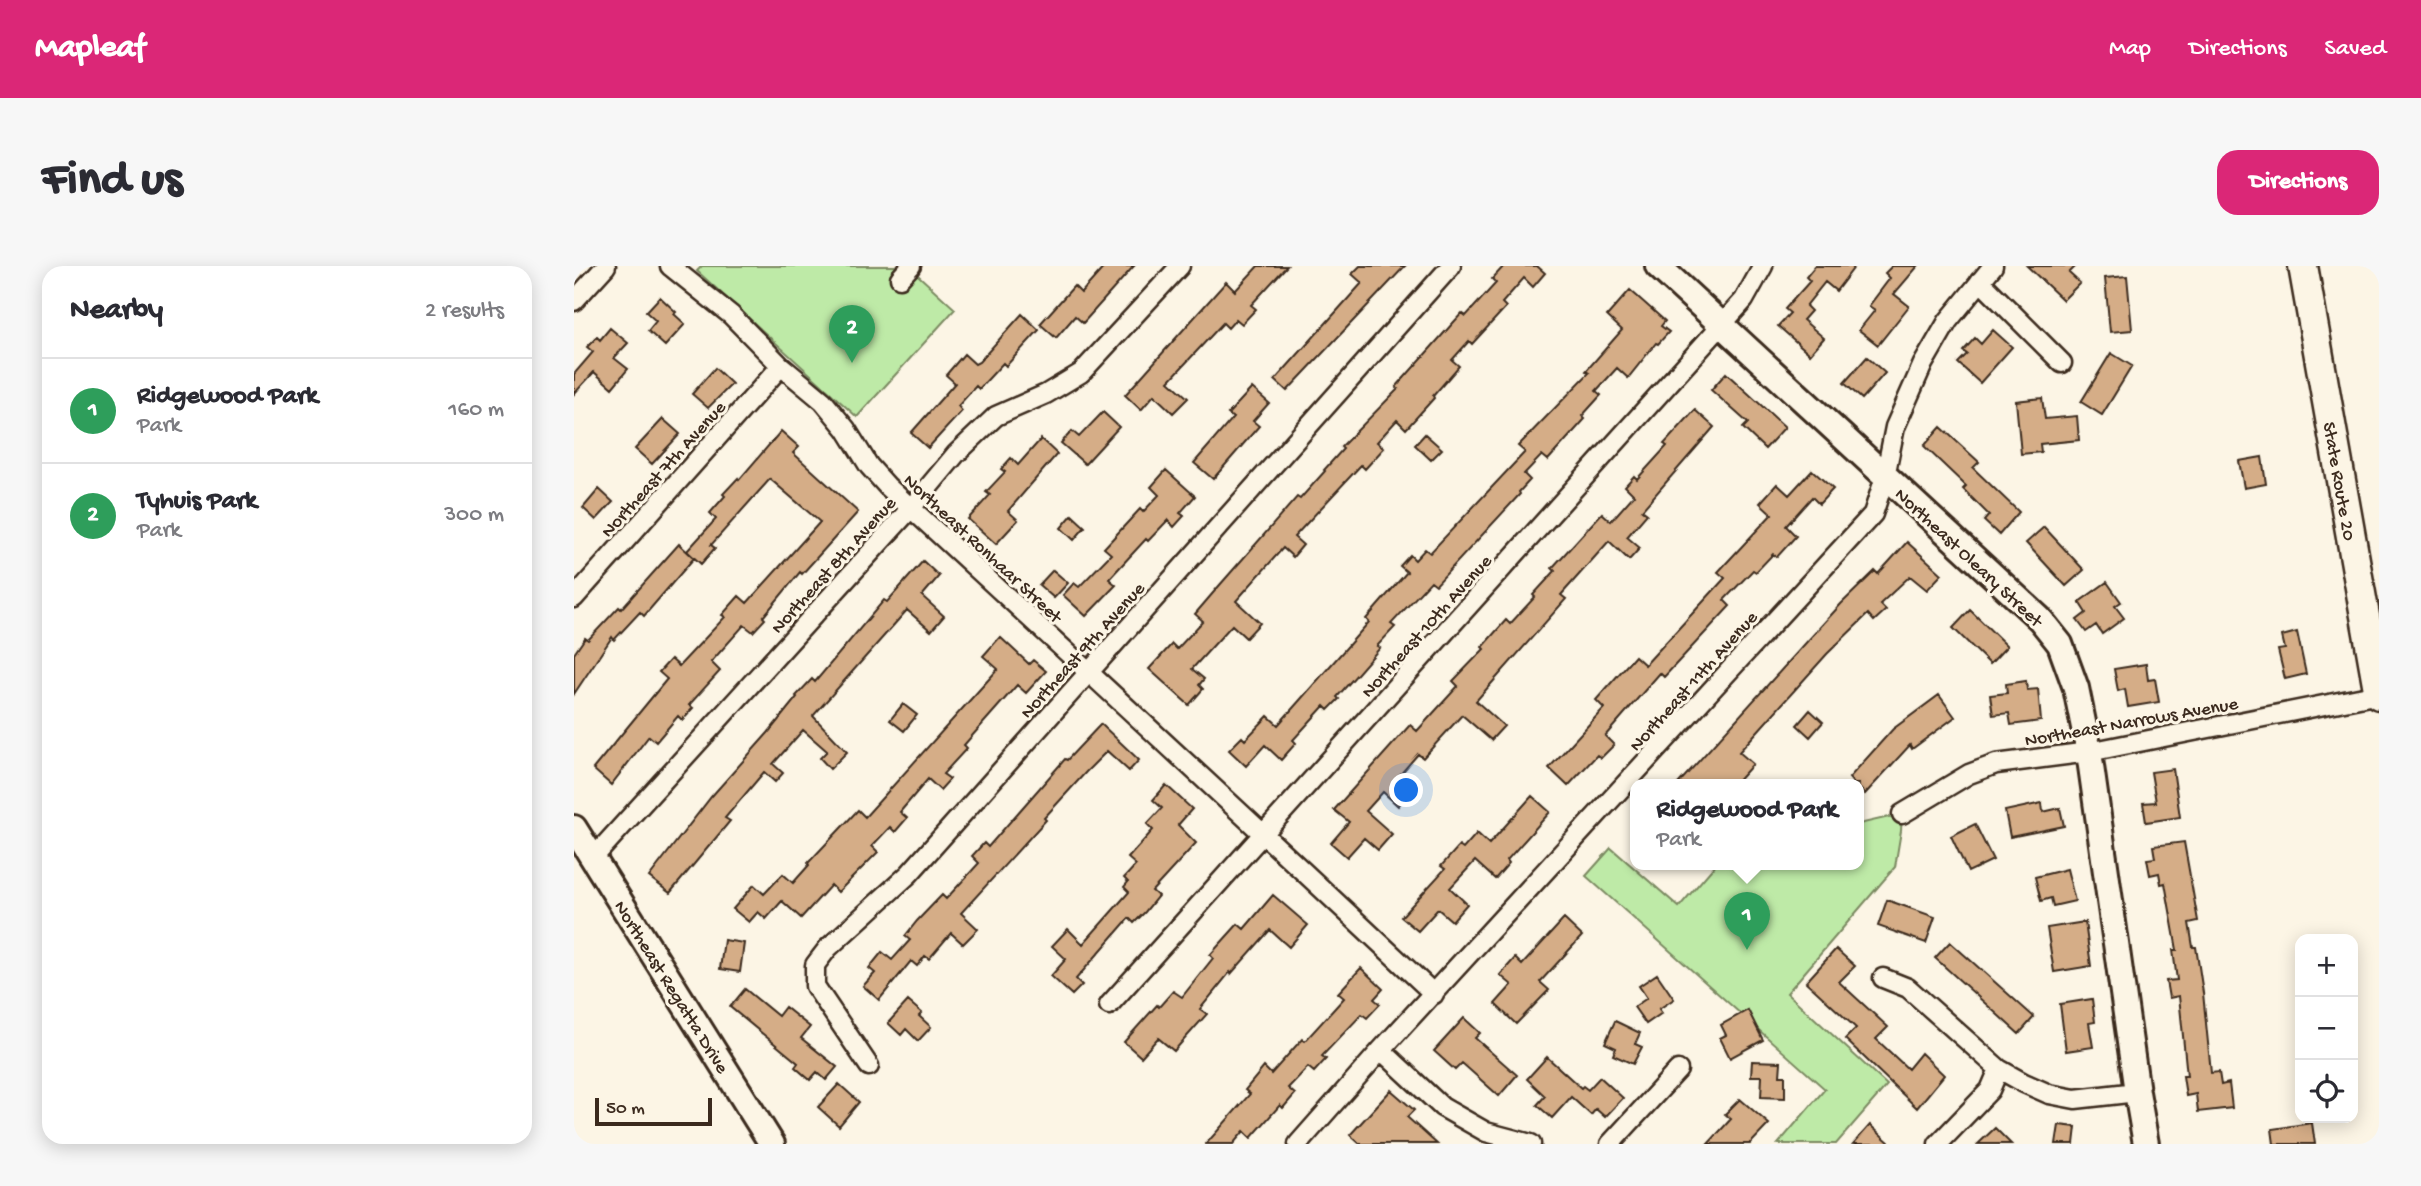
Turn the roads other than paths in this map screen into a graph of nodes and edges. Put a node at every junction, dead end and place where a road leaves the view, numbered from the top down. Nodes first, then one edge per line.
1 (606, 266) edge
2 (670, 266) edge
3 (1180, 266) edge
4 (1451, 266) edge
5 (1658, 266) edge
6 (1763, 266) edge
7 (1993, 266) edge
8 (2303, 266) edge
9 (1980, 281) junction
10 (574, 301) edge
11 (1722, 325) junction
12 (2062, 363) dead end
13 (781, 366) junction
14 (1885, 477) junction
15 (911, 508) junction
16 (574, 597) edge
17 (1087, 673) junction
18 (2379, 695) edge
19 (2088, 752) junction
20 (1630, 779) edge
21 (1630, 779) edge
22 (1902, 814) dead end
23 (574, 828) edge
24 (1265, 834) junction
25 (593, 858) junction
26 (1883, 978) dead end
27 (1434, 994) junction
28 (1109, 1005) dead end
29 (1381, 1049) junction
30 (869, 1066) dead end
31 (1999, 1069) junction
32 (1678, 1070) dead end
33 (2137, 1092) junction
34 (772, 1144) edge
35 (1298, 1144) edge
36 (1531, 1144) edge
37 (1610, 1144) edge
38 (1938, 1144) edge
39 (2146, 1144) edge

1 - 10 street
2 - 13 street, Northeast Ronhaar Street
3 - 15 street, Northeast 8th Avenue
4 - 17 street, Northeast 9th Avenue
5 - 11 street, Northeast Oleary Street
6 - 11 street, Northeast 10th Avenue
7 - 9 street, Northeast 11th Avenue
8 - 18 main road, State Route 20
9 - 12 street
9 - 14 street, Northeast 11th Avenue
11 - 14 street, Northeast Oleary Street
11 - 24 street, Northeast 10th Avenue
13 - 15 street, Northeast Ronhaar Street
13 - 16 street, Northeast 7th Avenue
14 - 19 street, Northeast Oleary Street
14 - 20 street, Northeast 11th Avenue
15 - 17 street, Northeast Ronhaar Street
15 - 25 street, Northeast 8th Avenue
17 - 24 street, Northeast Ronhaar Street
17 - 30 street, Northeast 9th Avenue
18 - 19 street, Northeast Narrows Avenue
19 - 22 street, Northeast Narrows Avenue
19 - 33 street, Northeast Oleary Street
21 - 27 street, Northeast 11th Avenue
23 - 25 street, Northeast Regatta Drive
24 - 27 street, Northeast Ronhaar Street
24 - 28 street, Northeast 10th Avenue
25 - 34 street, Northeast Regatta Drive
26 - 31 street
27 - 29 street, Northeast 11th Avenue
29 - 35 street, Northeast 11th Avenue
29 - 36 street
31 - 33 street
31 - 38 street
32 - 37 street
33 - 39 street, Northeast Oleary Street

